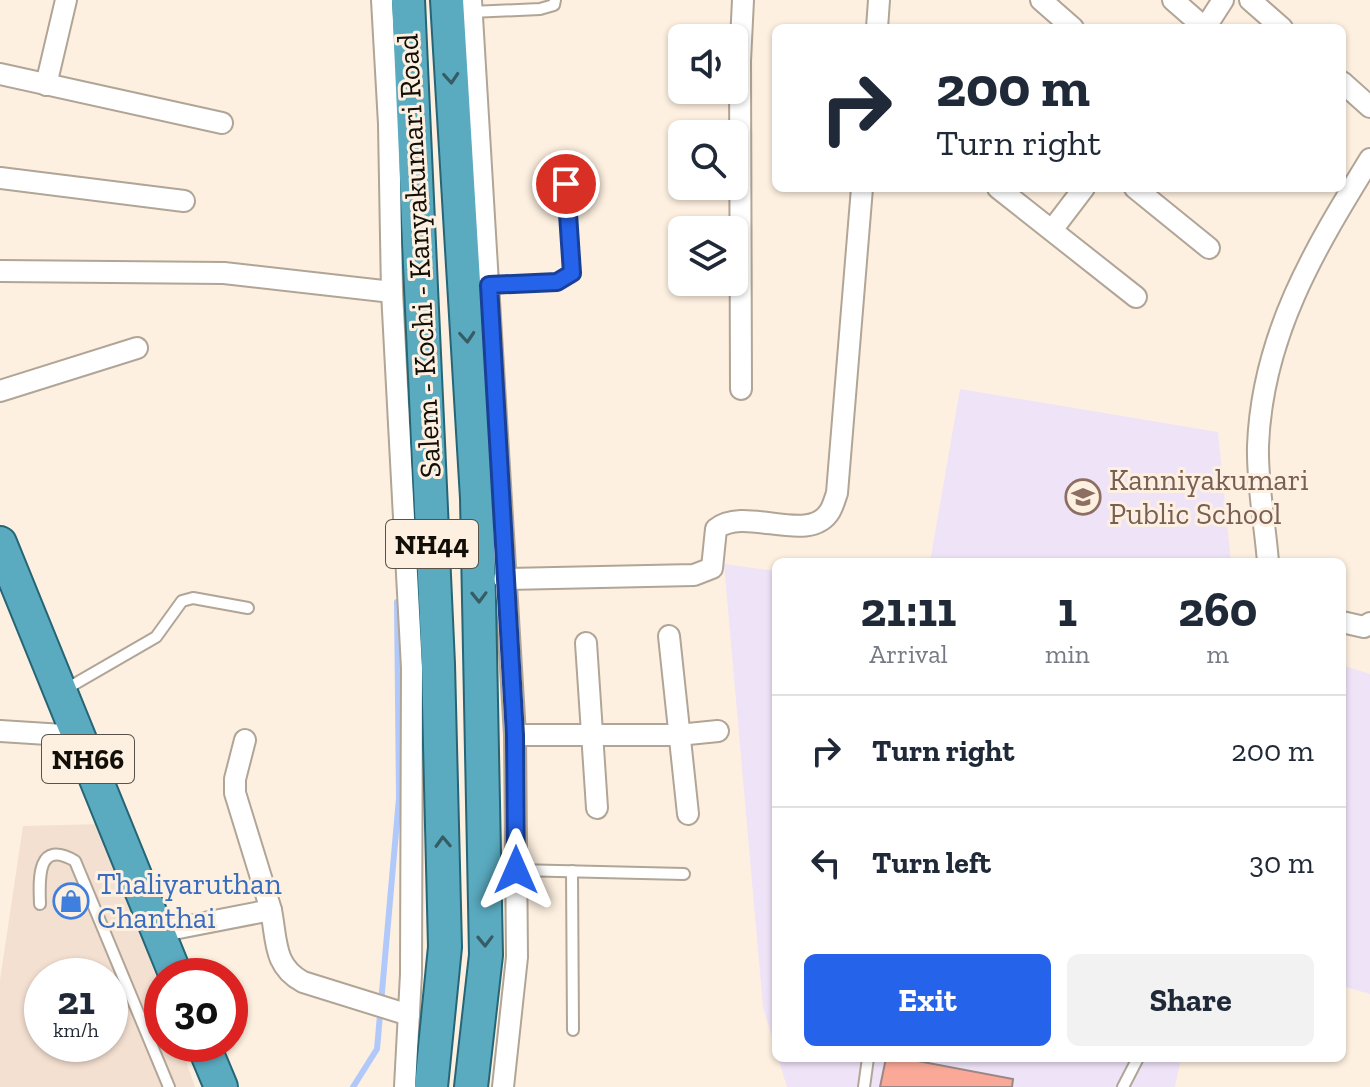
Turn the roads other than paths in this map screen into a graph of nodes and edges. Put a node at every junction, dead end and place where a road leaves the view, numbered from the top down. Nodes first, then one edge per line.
1 (66, 0) edge
2 (382, 0) edge
3 (408, 0) edge
4 (555, 0) edge
5 (743, 0) edge
6 (879, 0) edge
7 (1041, 0) edge
8 (1173, 0) edge
9 (1223, 0) edge
10 (1250, 0) edge
11 (463, 4) edge
12 (877, 24) edge
13 (1068, 24) edge
14 (1200, 24) edge
15 (1208, 24) edge
16 (1277, 24) edge
17 (0, 74) edge
18 (46, 85) junction
19 (1346, 86) edge
20 (1370, 107) edge
21 (222, 123) dead end
22 (1370, 159) edge
23 (0, 178) edge
24 (566, 184) dead end
25 (862, 192) edge
26 (1003, 192) edge
27 (1081, 192) edge
28 (1140, 192) edge
29 (184, 201) dead end
30 (1052, 230) junction
31 (1209, 248) dead end
32 (0, 271) edge
33 (489, 285) junction
34 (392, 292) junction
35 (1136, 297) dead end
36 (137, 348) dead end
37 (741, 389) dead end
38 (0, 391) edge
39 (0, 543) edge
40 (1268, 558) edge
41 (504, 579) junction
42 (248, 608) dead end
43 (1346, 623) edge
44 (1370, 623) edge
45 (669, 636) dead end
46 (586, 643) dead end
47 (60, 692) junction
48 (0, 731) edge
49 (718, 731) dead end
50 (515, 735) junction
51 (678, 735) junction
52 (79, 736) junction
53 (591, 736) junction
54 (245, 740) dead end
55 (597, 808) dead end
56 (688, 814) dead end
57 (516, 870) junction
58 (572, 871) junction
59 (684, 874) dead end
60 (40, 904) dead end
61 (271, 910) junction
62 (158, 932) junction
63 (169, 958) edge
64 (409, 1015) junction
65 (573, 1030) dead end
66 (209, 1062) edge
67 (867, 1062) edge
68 (1136, 1062) edge
69 (216, 1084) edge
70 (169, 1087) edge
71 (405, 1087) edge
72 (431, 1087) edge
73 (471, 1087) edge
74 (503, 1087) edge
75 (864, 1087) edge
76 (1123, 1087) edge

1 - 18 street
2 - 34 street
72 -> 3 highway, Salem - Kochi - Kanyakumari Road / NH44
4 - 11 lane
5 - 37 street
6 - 12 street
7 - 13 street
8 - 14 street
9 - 15 street
10 - 16 street
11 - 33 street
11 -> 73 highway, Salem - Kochi - Kanyakumari Road / NH44
17 - 18 street
18 - 21 street
19 - 20 street
22 - 40 street
23 - 29 street
24 - 33 lane
25 - 41 street
26 - 30 street
27 - 30 street
28 - 31 street
30 - 35 street
32 - 34 street
33 - 41 street
34 - 64 street
36 - 38 street
39 - 47 highway, NH66
41 - 50 street
42 - 47 lane
43 - 44 street
45 - 51 street
46 - 53 street
47 - 52 highway, NH66
48 - 52 street
49 - 51 street
50 - 53 street
50 - 57 street
51 - 53 street
51 - 56 street
52 - 62 highway, NH66
53 - 55 street
54 - 61 street
57 - 58 lane
57 - 74 street
58 - 59 lane
58 - 65 lane
60 - 70 lane
61 - 62 street
61 - 64 street
62 - 63 highway, NH66
64 - 71 street
66 - 69 highway
67 - 75 lane
68 - 76 lane

